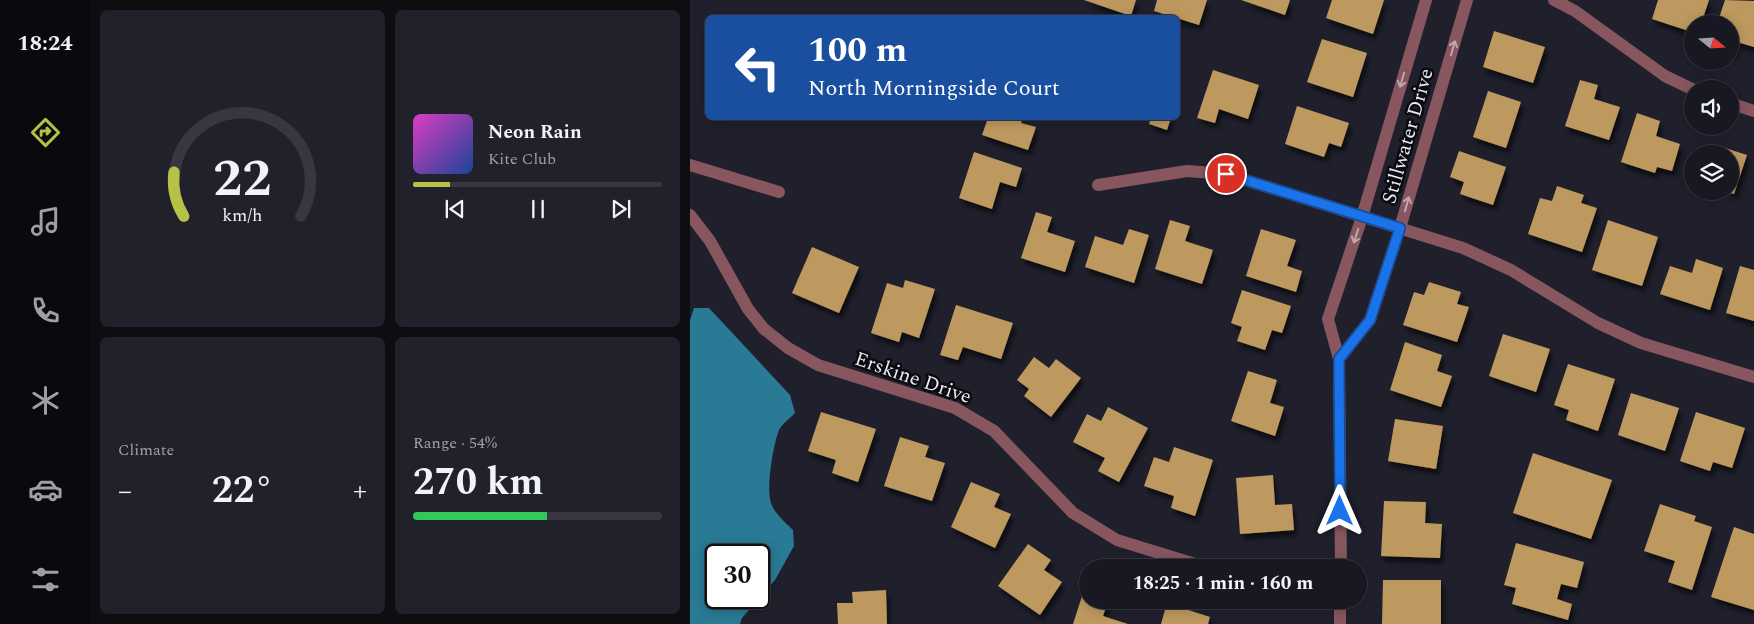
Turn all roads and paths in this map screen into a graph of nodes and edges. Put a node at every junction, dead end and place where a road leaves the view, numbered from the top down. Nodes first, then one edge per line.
1 (1426, 0) edge
2 (1467, 0) edge
3 (1554, 0) edge
4 (1684, 85) edge
5 (1739, 106) edge
6 (1754, 111) edge
7 (690, 165) edge
8 (1098, 185) dead end
9 (779, 192) dead end
10 (690, 215) edge
11 (1362, 217) junction
12 (1400, 228) junction
13 (1339, 359) junction
14 (1754, 377) edge
15 (1178, 559) edge
16 (1341, 559) edge
17 (1340, 609) edge
18 (1340, 624) edge

1 -> 11 street, Stillwater Drive
12 -> 2 street, Stillwater Drive
3 - 4 street
5 - 6 street
7 - 9 street
8 - 11 street
10 - 15 street, Erskine Drive
11 - 12 street
11 -> 13 street, Stillwater Drive
12 - 13 street, Stillwater Drive
12 - 14 street
13 - 16 street, Stillwater Drive
17 - 18 street

